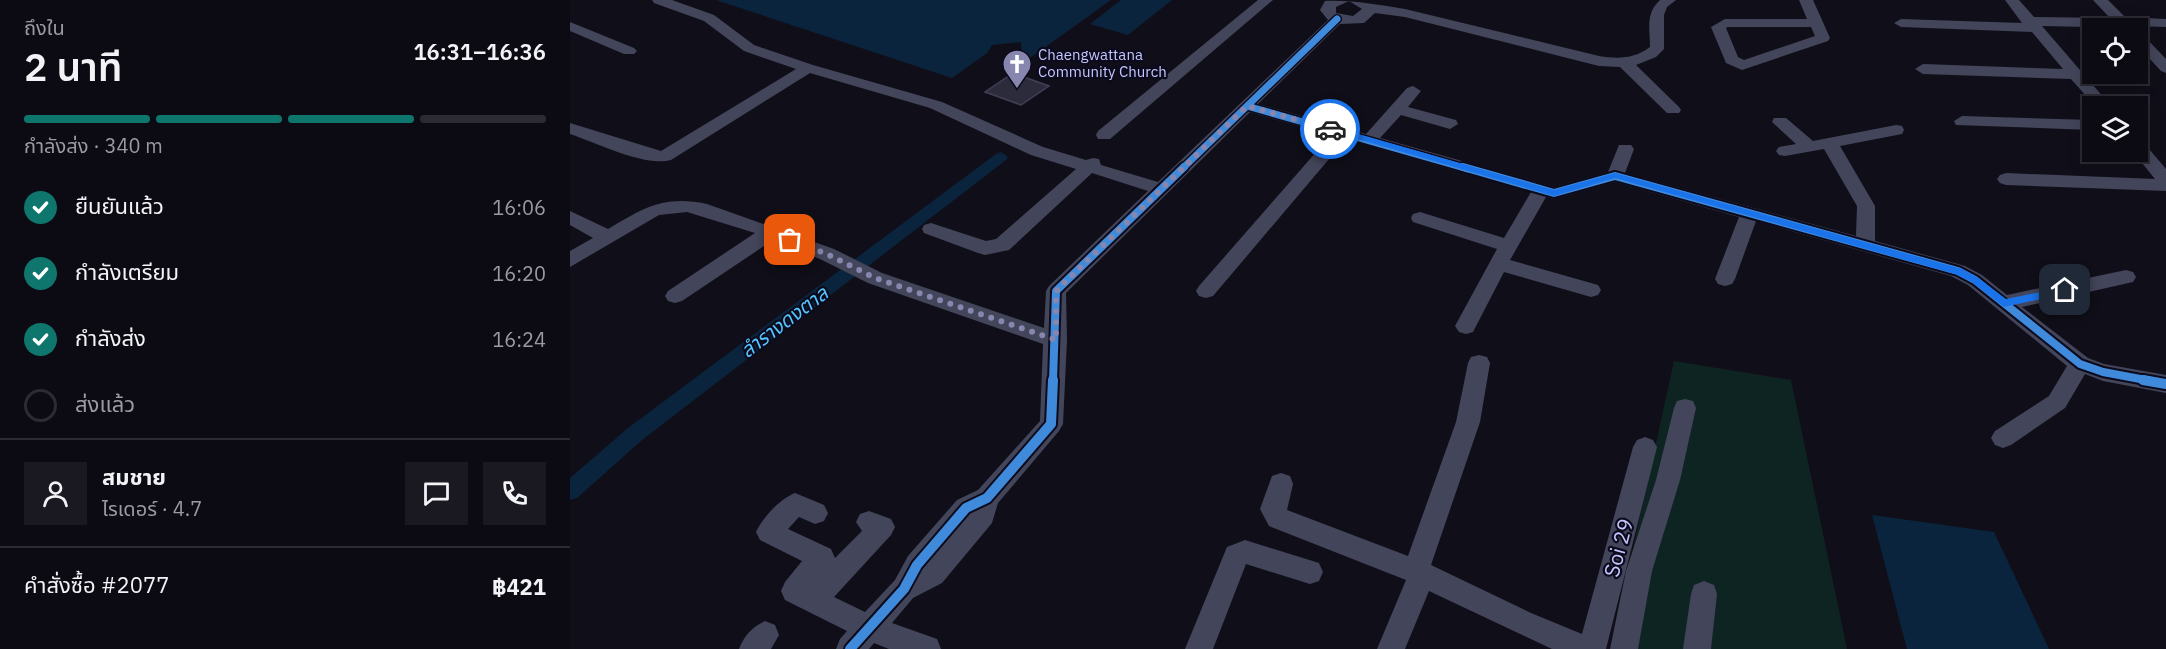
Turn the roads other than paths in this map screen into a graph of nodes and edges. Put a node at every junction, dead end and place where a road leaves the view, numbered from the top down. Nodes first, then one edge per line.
1 (659, 0) edge
2 (1266, 0) edge
3 (1669, 0) edge
4 (1806, 0) edge
5 (2012, 0) edge
6 (2100, 0) edge
7 (1365, 3) edge
8 (1338, 5) edge
9 (2119, 18) edge
10 (2166, 22) edge
11 (1815, 23) junction
12 (1901, 23) dead end
13 (2148, 23) edge
14 (2031, 24) junction
15 (2082, 24) edge
16 (574, 31) edge
17 (2148, 49) edge
18 (629, 51) dead end
19 (1625, 63) junction
20 (808, 68) junction
21 (2166, 68) edge
22 (1923, 69) dead end
23 (2075, 74) junction
24 (1413, 91) dead end
25 (2094, 96) edge
26 (1247, 106) junction
27 (1397, 109) junction
28 (1673, 110) dead end
29 (1962, 121) dead end
30 (1780, 122) dead end
31 (1450, 124) dead end
32 (2082, 125) edge
33 (570, 128) edge
34 (1896, 130) dead end
35 (1343, 132) junction
36 (1104, 135) dead end
37 (1370, 140) junction
38 (1829, 142) junction
39 (1809, 146) junction
40 (1625, 149) dead end
41 (1785, 151) dead end
42 (2148, 159) edge
43 (1090, 165) junction
44 (1615, 176) junction
45 (2006, 179) dead end
46 (2166, 180) edge
47 (2166, 185) edge
48 (1162, 189) junction
49 (1542, 189) junction
50 (1750, 213) junction
51 (570, 217) edge
52 (1420, 218) dead end
53 (931, 229) dead end
54 (771, 232) junction
55 (607, 237) junction
56 (1865, 245) junction
57 (1509, 246) junction
58 (570, 260) edge
59 (1498, 263) junction
60 (2126, 277) dead end
61 (1725, 279) dead end
62 (1591, 290) dead end
63 (1206, 291) dead end
64 (675, 296) dead end
65 (2004, 303) junction
66 (1466, 326) dead end
67 (1056, 340) junction
68 (1479, 363) dead end
69 (2080, 364) junction
70 (2166, 384) edge
71 (1684, 408) dead end
72 (2003, 438) dead end
73 (1645, 447) dead end
74 (1281, 484) dead end
75 (814, 513) dead end
76 (869, 522) dead end
77 (1310, 572) dead end
78 (1419, 572) junction
79 (1704, 594) dead end
80 (813, 600) junction
81 (869, 628) junction
82 (1700, 648) edge
83 (850, 649) edge
84 (927, 649) edge
85 (1198, 649) edge
86 (1391, 649) edge
87 (1585, 649) edge
88 (1592, 649) edge
89 (1624, 649) edge

1 - 20 street
2 - 36 street
3 - 19 street
4 - 11 street
5 - 14 street
6 - 9 street
7 - 8 street
7 - 19 street
8 - 26 street
10 - 13 street
11 - 11 street
12 - 14 street
14 - 15 street
14 - 23 street
16 - 18 street
17 - 21 street
19 - 28 street
20 - 33 street
20 - 43 street
22 - 23 street
23 - 25 street
24 - 27 street
26 - 35 street
26 - 48 street
27 - 31 street
27 - 37 street
29 - 32 street
30 - 39 street
34 - 38 street
35 - 37 street
35 - 63 street
37 - 49 street
38 - 39 street
38 - 56 street
39 - 41 street
40 - 44 street
42 - 46 street
43 - 48 street
43 - 53 street
44 - 49 street
44 - 50 street
45 - 47 street
48 - 67 street
49 - 57 street
50 - 56 street
50 - 61 street
51 - 55 street
52 - 57 street
54 - 55 street
54 - 64 street
54 - 67 street
55 - 58 street
56 - 65 street
57 - 59 street
59 - 62 street
59 - 66 street
60 - 65 street
65 - 69 street
67 - 81 street
68 - 78 street
69 - 70 street
69 - 72 street
71 - 89 street
73 - 88 street, Soi 29
74 - 78 street
75 - 80 street
76 - 80 street
77 - 85 street
78 - 86 street
78 - 87 street
79 - 82 street
80 - 81 street
81 - 83 street
81 - 84 street

